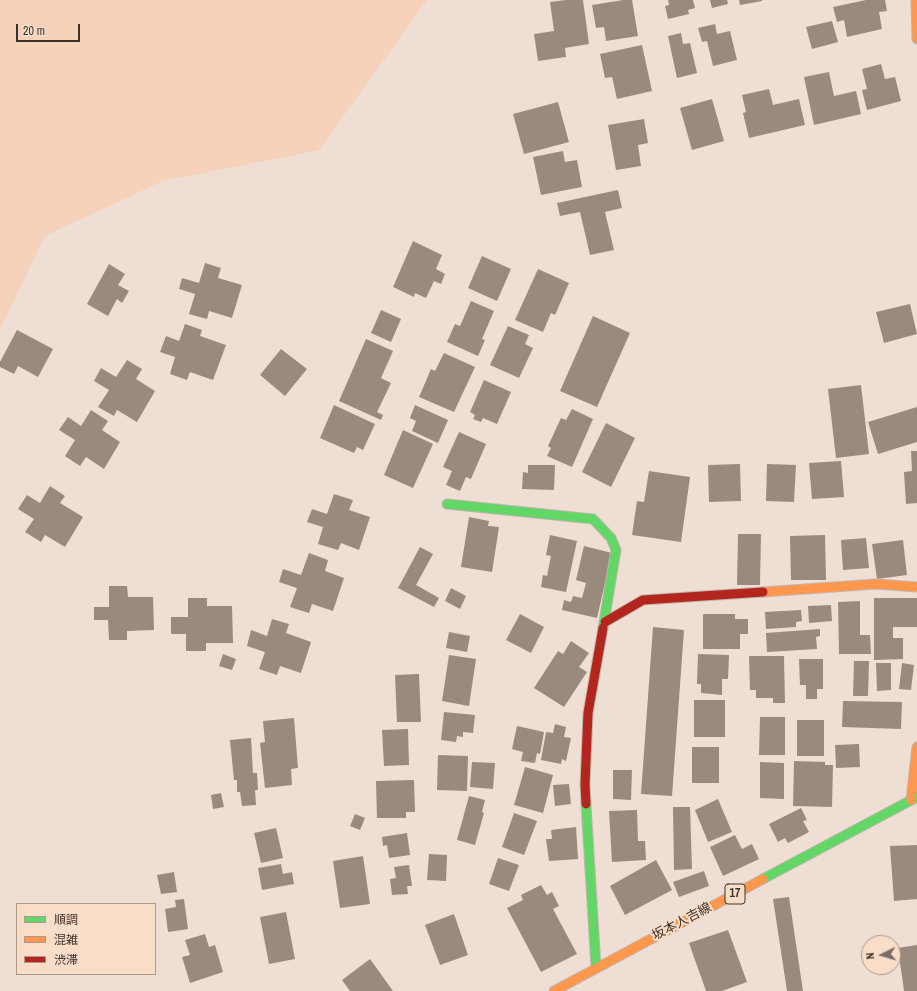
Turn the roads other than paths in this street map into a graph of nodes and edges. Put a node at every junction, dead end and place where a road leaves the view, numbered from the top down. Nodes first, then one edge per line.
1 (916, 0) edge
2 (917, 39) edge
3 (447, 504) dead end
4 (917, 586) edge
5 (605, 622) junction
6 (917, 747) edge
7 (914, 798) edge
8 (596, 967) junction
9 (554, 991) edge

1 - 2 street
3 - 5 street
4 - 5 street
5 - 8 street
6 - 7 street
7 - 8 street, 坂本人吉線 / 17
8 - 9 street, 坂本人吉線 / 17

